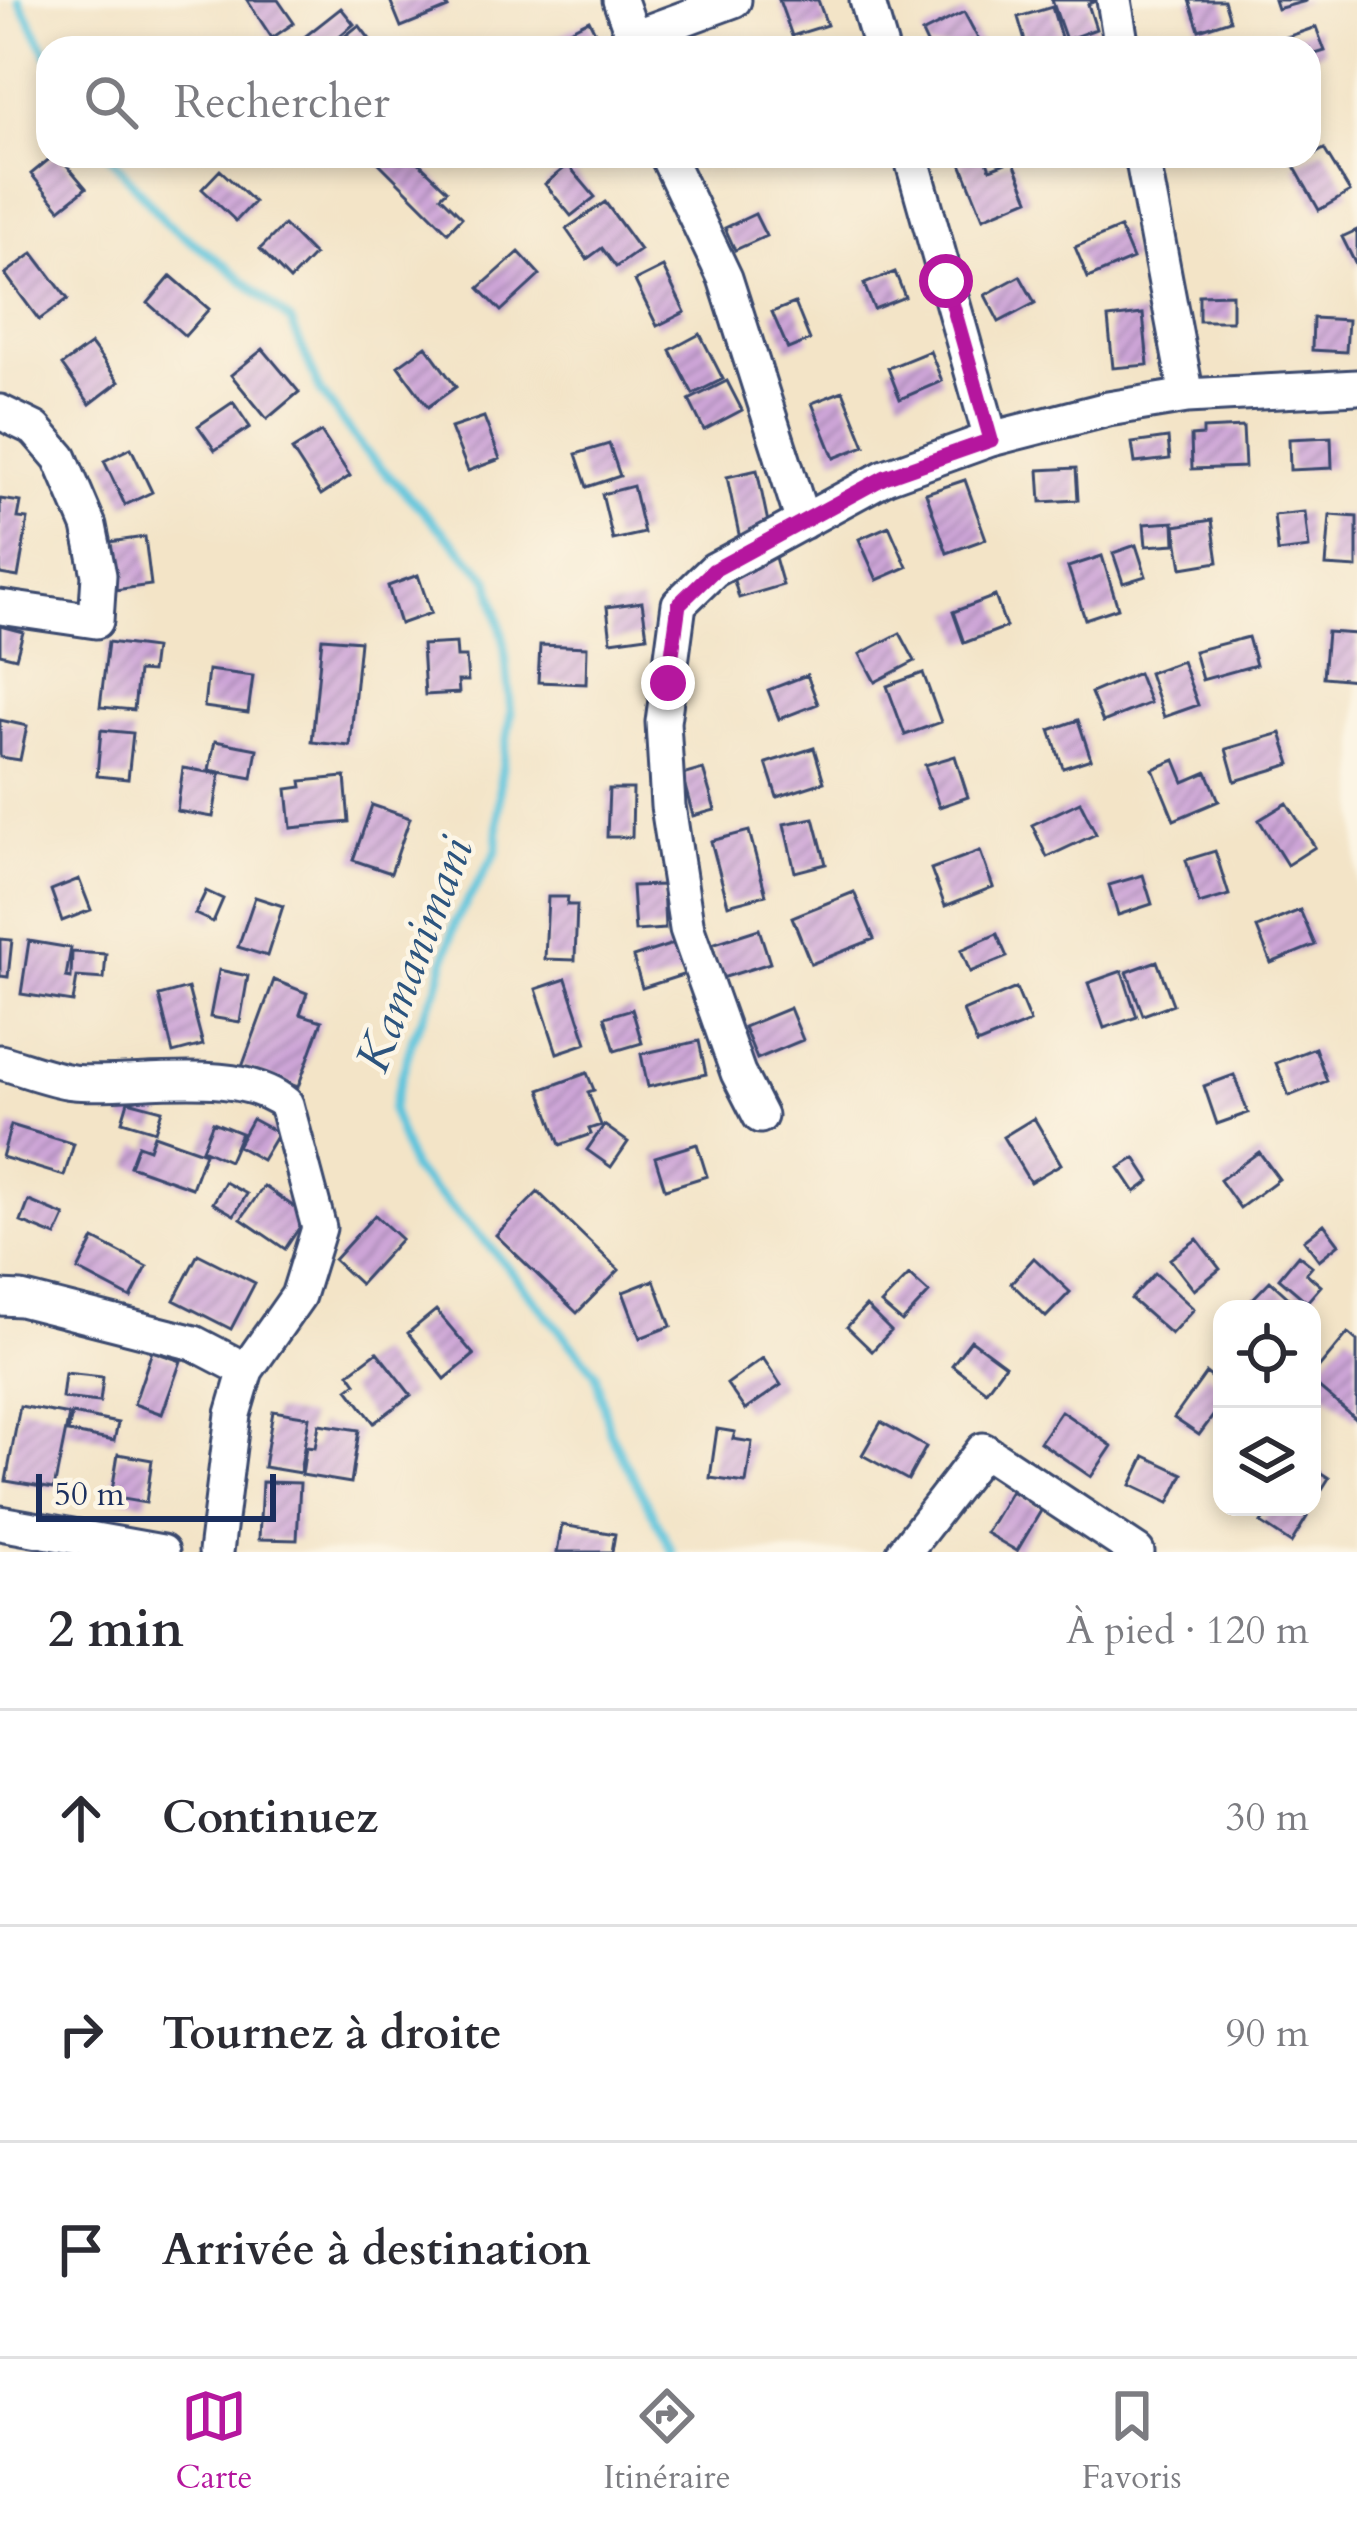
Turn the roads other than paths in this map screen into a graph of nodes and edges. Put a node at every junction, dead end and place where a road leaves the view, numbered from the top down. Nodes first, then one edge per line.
1 (620, 0) edge
2 (734, 0) edge
3 (867, 0) edge
4 (1114, 0) edge
5 (633, 36) edge
6 (649, 36) edge
7 (878, 36) edge
8 (1120, 36) edge
9 (673, 168) edge
10 (914, 168) edge
11 (1144, 168) edge
12 (1357, 387) edge
13 (1187, 396) junction
14 (0, 412) edge
15 (991, 440) junction
16 (803, 522) junction
17 (0, 607) edge
18 (0, 1062) edge
19 (760, 1116) dead end
20 (0, 1298) edge
21 (246, 1370) junction
22 (0, 1523) edge
23 (162, 1552) edge
24 (216, 1552) edge
25 (904, 1552) edge
26 (1137, 1552) edge

1 - 5 street
2 - 6 street
3 - 7 street
4 - 8 street
9 - 16 street
10 - 15 street
11 - 13 street
12 - 13 street
13 - 15 street
14 - 17 street
15 - 16 street
16 - 19 street
18 - 21 street
20 - 21 street
21 - 24 street
22 - 23 street
25 - 26 street

